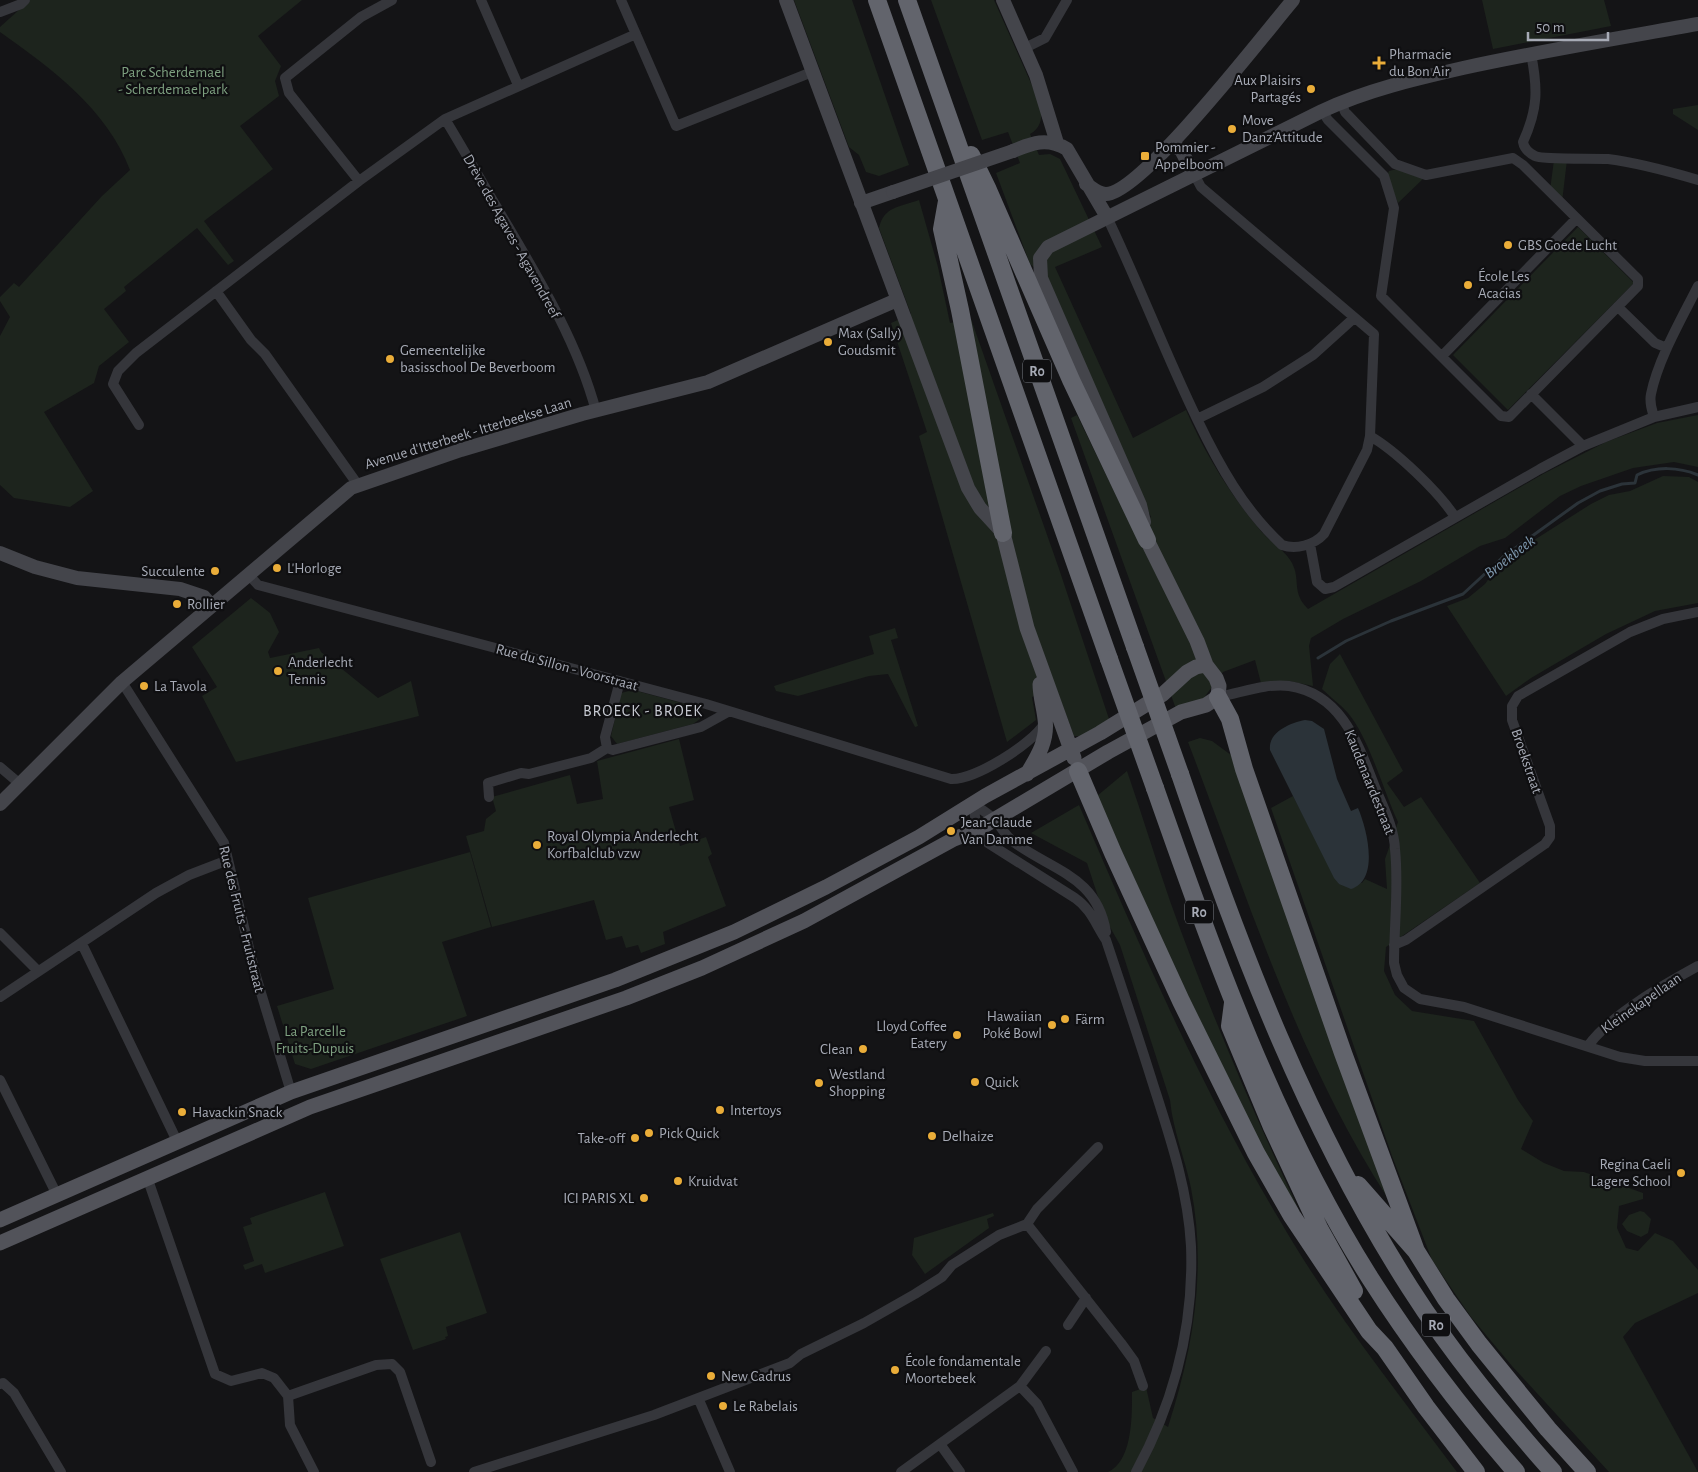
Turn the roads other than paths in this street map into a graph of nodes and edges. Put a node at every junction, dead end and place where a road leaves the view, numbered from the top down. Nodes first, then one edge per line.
1 (25, 0) edge
2 (392, 0) edge
3 (481, 0) edge
4 (621, 0) edge
5 (786, 0) edge
6 (877, 0) edge
7 (907, 0) edge
8 (1003, 0) edge
9 (1067, 0) edge
10 (1292, 0) edge
11 (0, 12) edge
12 (1698, 24) edge
13 (636, 34) junction
14 (1024, 48) junction
15 (1531, 54) junction
16 (812, 72) junction
17 (518, 85) junction
18 (940, 94) junction
19 (1341, 102) junction
20 (1322, 111) junction
21 (444, 119) junction
22 (1057, 143) junction
23 (1171, 144) junction
24 (1194, 174) junction
25 (1698, 180) edge
26 (359, 181) junction
27 (1086, 184) junction
28 (948, 200) junction
29 (862, 203) junction
30 (1107, 217) junction
31 (1576, 219) junction
32 (1698, 286) edge
33 (216, 291) junction
34 (898, 300) junction
35 (1618, 307) junction
36 (1354, 318) junction
37 (1667, 348) junction
38 (1442, 356) junction
39 (1531, 394) junction
40 (1698, 407) edge
41 (596, 411) junction
42 (1654, 417) junction
43 (1197, 419) junction
44 (138, 425) dead end
45 (1370, 436) junction
46 (1583, 446) junction
47 (358, 485) junction
48 (1455, 517) junction
49 (1003, 533) junction
50 (1147, 540) junction
51 (1310, 544) junction
52 (0, 553) edge
53 (248, 574) junction
54 (211, 605) junction
55 (1698, 612) edge
56 (1206, 665) junction
57 (1040, 668) junction
58 (620, 681) junction
59 (122, 682) junction
60 (1218, 697) junction
61 (728, 712) junction
62 (1046, 721) junction
63 (607, 748) junction
64 (1071, 750) junction
65 (0, 767) edge
66 (1078, 771) junction
67 (1027, 774) junction
68 (20, 784) junction
69 (489, 798) dead end
70 (973, 803) junction
71 (0, 804) edge
72 (995, 820) junction
73 (977, 830) junction
74 (228, 860) junction
75 (0, 933) edge
76 (1106, 940) junction
77 (82, 944) junction
78 (1394, 949) junction
79 (1698, 966) edge
80 (38, 971) junction
81 (0, 997) edge
82 (1234, 1002) junction
83 (523, 1012) junction
84 (520, 1034) junction
85 (1588, 1046) junction
86 (1698, 1061) edge
87 (0, 1080) edge
88 (291, 1092) junction
89 (177, 1141) junction
90 (1098, 1147) dead end
91 (178, 1163) junction
92 (1339, 1164) junction
93 (147, 1177) junction
94 (57, 1195) junction
95 (0, 1220) edge
96 (1027, 1224) junction
97 (0, 1243) edge
98 (1416, 1251) junction
99 (1086, 1298) junction
100 (1068, 1325) dead end
101 (1385, 1348) junction
102 (1046, 1351) dead end
103 (1, 1384) edge
104 (1020, 1386) junction
105 (1143, 1386) dead end
106 (288, 1396) junction
107 (699, 1400) junction
108 (940, 1444) junction
109 (431, 1462) dead end
110 (61, 1472) edge
111 (314, 1472) edge
112 (474, 1472) edge
113 (730, 1472) edge
114 (901, 1472) edge
115 (960, 1472) edge
116 (1073, 1472) edge
117 (1136, 1472) edge
118 (1476, 1472) edge
119 (1516, 1472) edge
120 (1553, 1472) edge
121 (1587, 1472) edge

1 - 11 street
2 - 26 street
3 - 17 street
4 - 13 street
5 - 16 street
6 - 28 highway, R0
7 - 18 highway, R0
8 - 14 street
9 - 14 street
10 - 23 street
12 - 15 street
13 - 16 street
13 - 17 street
14 - 22 street
15 - 19 street
15 - 25 street
16 - 29 street
17 - 21 street
18 - 50 highway
18 - 92 highway, R0, bridge
19 - 20 street
19 - 31 street
20 - 24 street
20 - 38 street
21 - 26 street
21 - 41 street, Drève des Agaves - Agavendreef
22 - 27 street
22 - 29 street, bridge
23 - 24 street
23 - 27 street
24 - 30 street
24 - 36 street
26 - 33 street
27 - 30 street
28 - 49 highway
28 - 82 highway, R0, bridge
29 - 34 street
30 - 43 street
30 - 50 street
31 - 35 street
31 - 38 street
32 - 37 street
33 - 44 street
33 - 47 street
34 - 41 street, Avenue d'Itterbeek - Itterbeekse Laan
34 - 49 street
35 - 37 street
35 - 39 street
36 - 43 street
36 - 45 street
37 - 42 street
38 - 39 street
39 - 46 street
40 - 42 street
41 - 47 street, Avenue d'Itterbeek - Itterbeekse Laan
42 - 46 street
43 - 51 street
45 - 48 street
45 - 51 street
46 - 48 street
47 - 53 street, Avenue d'Itterbeek - Itterbeekse Laan
48 - 51 street
49 - 57 main road
50 - 56 main road
52 - 54 street
53 - 54 street, Avenue d'Itterbeek - Itterbeekse Laan
53 - 58 street, Rue du Sillon - Voorstraat
54 - 59 street, Avenue d'Itterbeek - Itterbeekse Laan
55 - 78 street, Broekstraat
56 - 60 main road
56 - 64 main road
57 - 62 main road
57 - 64 main road
58 - 61 street, Rue du Sillon - Voorstraat
58 - 63 street
59 - 68 street, Avenue d'Itterbeek - Itterbeekse Laan
59 - 74 street, Rue des Fruits - Fruitstraat
60 - 66 main road
60 - 78 street, Kaudenaardestraat
60 - 98 highway
61 - 62 street, Rue du Sillon - Voorstraat
61 - 63 street
62 - 67 main road
63 - 69 street
64 - 66 main road
64 - 67 main road
65 - 68 street
66 - 72 main road
66 - 101 highway
67 - 70 main road
68 - 71 street, Avenue d'Itterbeek - Itterbeekse Laan
70 - 72 street
70 - 73 street
70 - 83 main road
72 - 73 main road
72 - 76 street
73 - 76 street
73 - 84 main road
74 - 77 street
74 - 88 street, Rue des Fruits - Fruitstraat
75 - 80 street
76 - 117 street
77 - 80 street
77 - 89 street
78 - 85 street, Kaudenaardestraat
79 - 85 street, Kleinekapellaan
80 - 81 street
82 - 101 highway
82 - 119 highway, R0
83 - 84 street
83 - 88 main road
84 - 91 main road
85 - 86 street
87 - 94 street
88 - 89 main road
88 - 91 main road
89 - 94 main road
90 - 96 street
91 - 93 main road
92 - 98 highway
92 - 120 highway, R0
93 - 97 main road
93 - 106 street
94 - 95 main road
96 - 99 street
96 - 107 street
98 - 121 highway
99 - 100 street
99 - 105 street
101 - 118 highway
102 - 104 street
103 - 110 street
104 - 108 street
104 - 116 street
106 - 109 street
106 - 111 street
107 - 112 street
107 - 113 street
108 - 114 street
108 - 115 street

